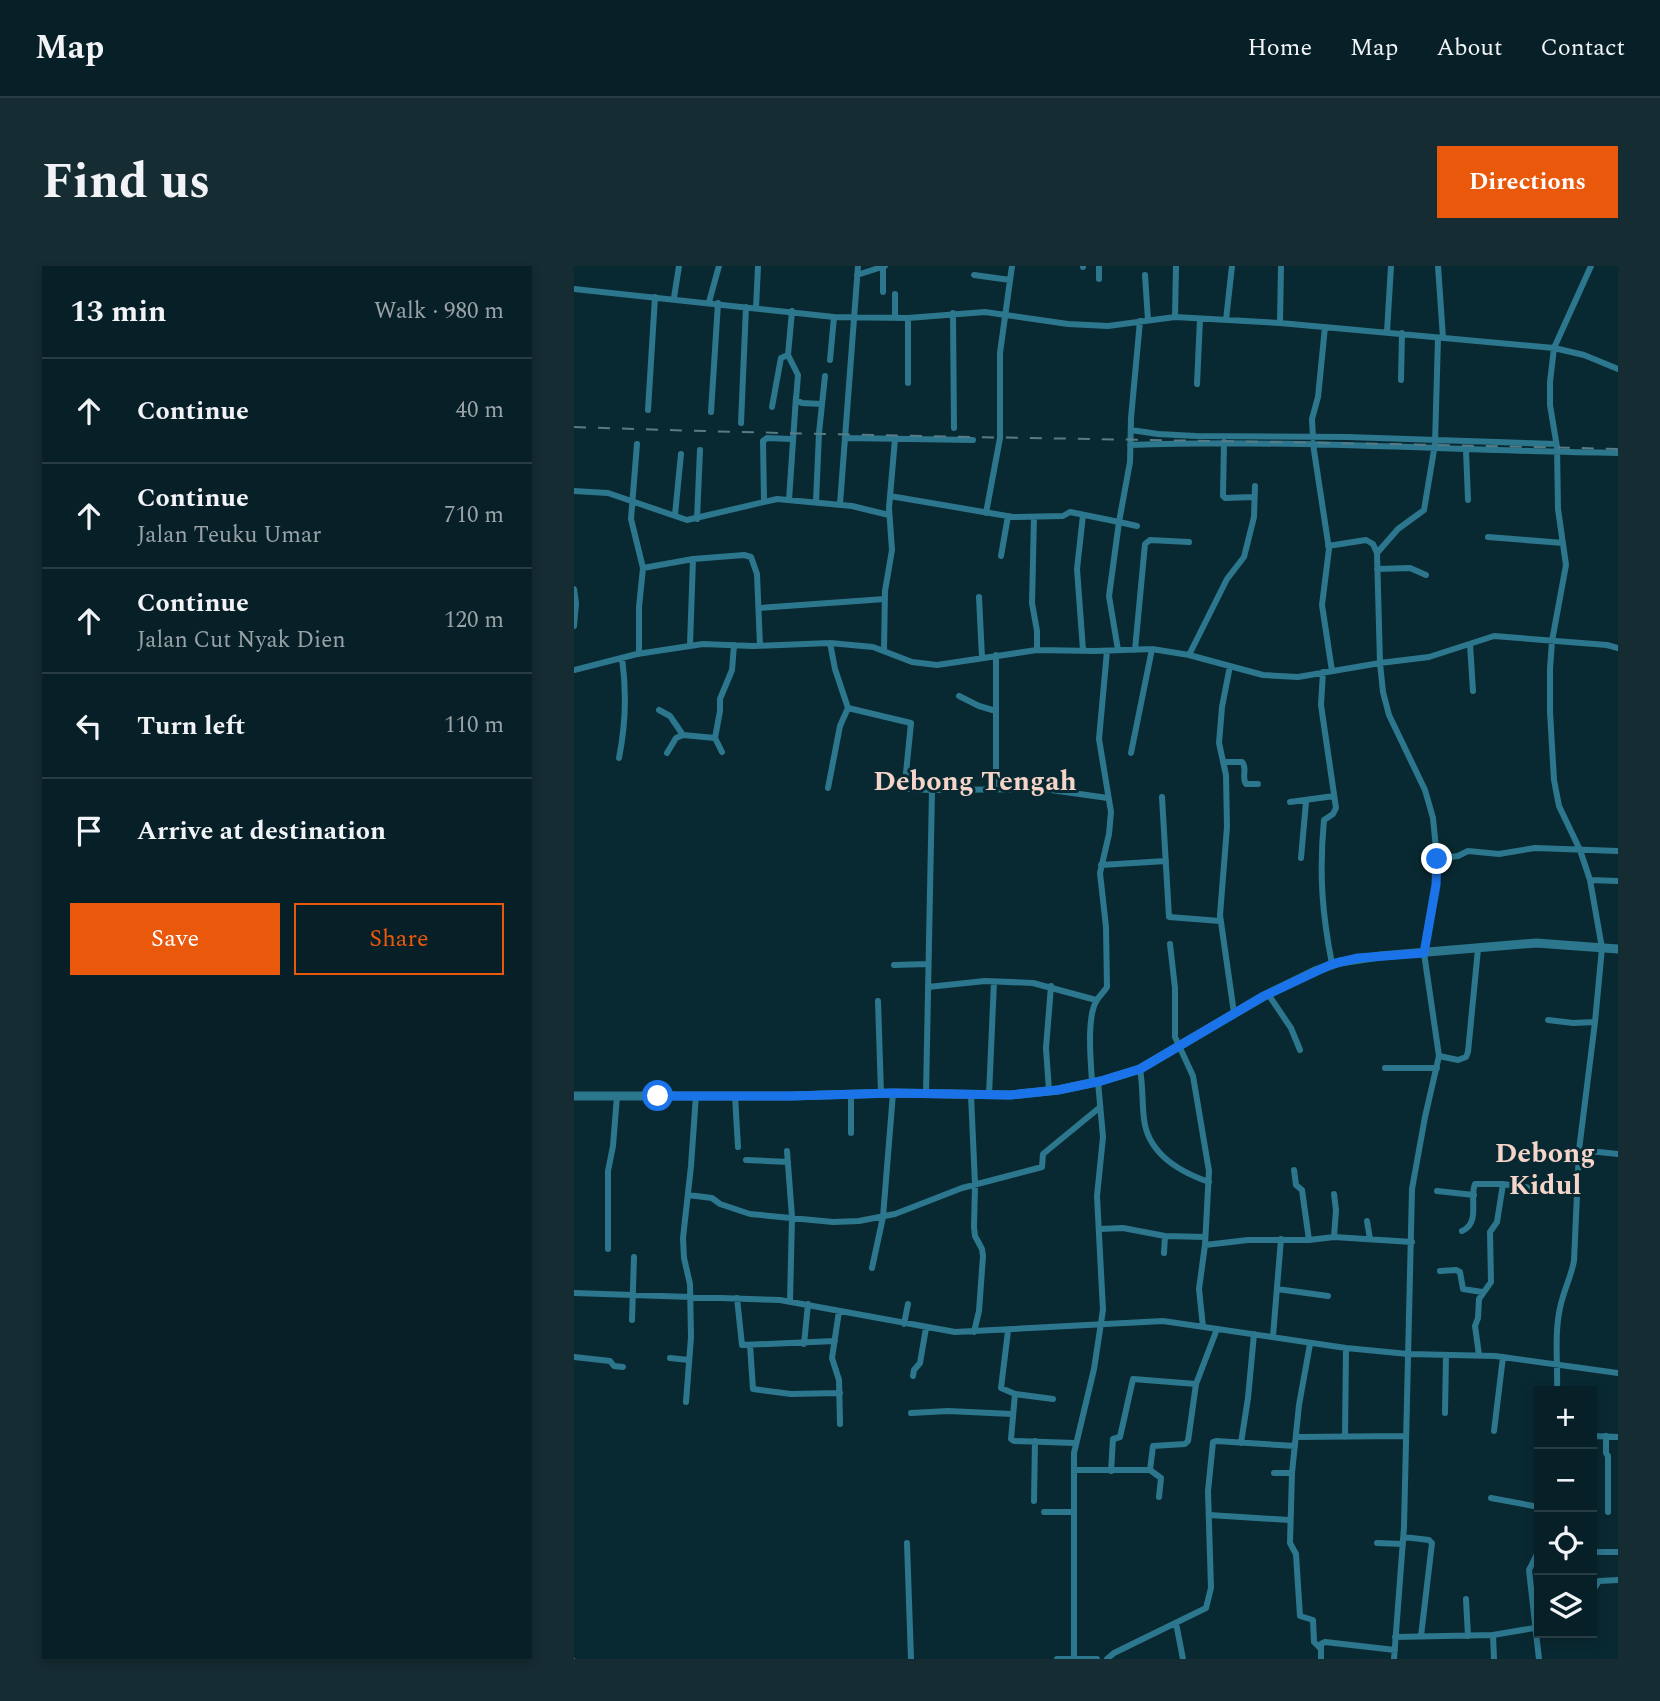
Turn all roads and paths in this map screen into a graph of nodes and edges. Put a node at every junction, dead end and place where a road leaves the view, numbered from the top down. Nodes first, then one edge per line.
1 (679, 266) edge
2 (719, 266) edge
3 (758, 266) edge
4 (858, 266) edge
5 (1012, 266) edge
6 (1099, 266) edge
7 (1176, 266) edge
8 (1232, 266) edge
9 (1280, 266) edge
10 (1391, 266) edge
11 (1438, 266) edge
12 (1591, 266) edge
13 (884, 267) edge
14 (857, 275) junction
15 (974, 275) dead end
16 (1145, 275) dead end
17 (1099, 279) dead end
18 (1010, 280) junction
19 (574, 289) edge
20 (883, 292) dead end
21 (895, 294) dead end
22 (655, 297) junction
23 (674, 298) junction
24 (709, 302) junction
25 (718, 303) junction
26 (746, 307) junction
27 (756, 308) junction
28 (792, 311) junction
29 (953, 313) junction
30 (1005, 313) junction
31 (834, 317) junction
32 (854, 317) junction
33 (895, 317) junction
34 (1175, 317) junction
35 (908, 318) junction
36 (1200, 319) junction
37 (1144, 320) junction
38 (1226, 320) junction
39 (1280, 323) junction
40 (1325, 327) junction
41 (1387, 332) junction
42 (1402, 333) junction
43 (1441, 338) junction
44 (1554, 348) junction
45 (788, 355) junction
46 (830, 360) dead end
47 (1618, 369) edge
48 (825, 376) dead end
49 (1401, 380) dead end
50 (908, 383) dead end
51 (1197, 384) dead end
52 (796, 397) junction
53 (822, 404) junction
54 (772, 407) dead end
55 (648, 410) dead end
56 (711, 412) dead end
57 (741, 424) dead end
58 (954, 428) dead end
59 (1130, 430) junction
60 (846, 438) junction
61 (792, 439) junction
62 (895, 439) junction
63 (973, 440) dead end
64 (1435, 440) junction
65 (1313, 441) junction
66 (1224, 442) junction
67 (637, 444) dead end
68 (1556, 444) junction
69 (1130, 445) junction
70 (1435, 448) junction
71 (701, 450) dead end
72 (1466, 450) junction
73 (1557, 453) junction
74 (1618, 453) edge
75 (681, 454) dead end
76 (1255, 486) dead end
77 (574, 491) edge
78 (890, 496) junction
79 (1254, 497) junction
80 (789, 500) junction
81 (1468, 500) dead end
82 (633, 501) junction
83 (764, 501) junction
84 (817, 502) junction
85 (840, 504) junction
86 (986, 513) junction
87 (675, 515) junction
88 (889, 515) junction
89 (1008, 516) junction
90 (1083, 516) junction
91 (1034, 517) junction
92 (697, 519) junction
93 (1119, 522) junction
94 (1137, 526) dead end
95 (1488, 537) dead end
96 (1189, 542) dead end
97 (1563, 543) junction
98 (1328, 546) junction
99 (1377, 553) junction
100 (1001, 556) dead end
101 (693, 559) junction
102 (643, 568) junction
103 (1377, 569) junction
104 (1426, 575) dead end
105 (574, 589) edge
106 (979, 597) dead end
107 (885, 599) junction
108 (759, 608) junction
109 (574, 626) edge
110 (1552, 640) junction
111 (830, 643) junction
112 (1470, 644) junction
113 (690, 645) junction
114 (734, 645) junction
115 (760, 646) junction
116 (1618, 648) edge
117 (1152, 649) junction
118 (884, 650) junction
119 (1037, 650) junction
120 (1083, 650) junction
121 (1118, 650) junction
122 (1135, 650) junction
123 (1107, 651) junction
124 (639, 654) junction
125 (996, 655) junction
126 (1189, 655) junction
127 (622, 658) junction
128 (982, 658) junction
129 (1380, 663) junction
130 (1230, 666) junction
131 (574, 670) edge
132 (1332, 671) junction
133 (1323, 672) junction
134 (1474, 691) dead end
135 (959, 696) dead end
136 (848, 708) junction
137 (659, 710) dead end
138 (996, 711) junction
139 (682, 735) junction
140 (715, 738) junction
141 (722, 752) dead end
142 (667, 753) dead end
143 (1131, 753) dead end
144 (619, 758) dead end
145 (1223, 762) junction
146 (1258, 784) dead end
147 (828, 788) dead end
148 (996, 788) junction
149 (932, 790) junction
150 (1334, 796) junction
151 (1162, 797) dead end
152 (1108, 798) junction
153 (1290, 802) dead end
154 (1306, 802) junction
155 (1580, 850) junction
156 (1618, 851) edge
157 (1301, 858) dead end
158 (1437, 859) junction
159 (1166, 861) junction
160 (1101, 865) junction
161 (1590, 880) junction
162 (1618, 881) edge
163 (1321, 891) junction
164 (1312, 892) dead end
165 (1220, 921) junction
166 (1170, 944) dead end
167 (1478, 948) junction
168 (1602, 948) junction
169 (1618, 949) edge
170 (1424, 953) junction
171 (928, 964) junction
172 (1332, 964) junction
173 (894, 965) dead end
174 (994, 982) junction
175 (1051, 986) junction
176 (928, 987) junction
177 (1268, 994) junction
178 (1096, 1000) junction
179 (878, 1001) dead end
180 (1234, 1013) junction
181 (1548, 1020) dead end
182 (1595, 1022) junction
183 (1179, 1046) junction
184 (1300, 1050) dead end
185 (1439, 1056) junction
186 (1385, 1068) dead end
187 (1437, 1068) junction
188 (1140, 1069) junction
189 (1095, 1082) junction
190 (1049, 1091) junction
191 (881, 1093) junction
192 (893, 1093) junction
193 (926, 1094) junction
194 (696, 1095) junction
195 (851, 1095) junction
196 (971, 1095) junction
197 (989, 1095) junction
198 (574, 1096) edge
199 (617, 1096) junction
200 (735, 1096) junction
201 (1099, 1108) junction
202 (851, 1133) dead end
203 (738, 1147) dead end
204 (1578, 1150) junction
205 (787, 1151) dead end
206 (1618, 1154) edge
207 (746, 1160) dead end
208 (788, 1163) junction
209 (1294, 1170) dead end
210 (1209, 1182) junction
211 (975, 1184) junction
212 (1503, 1184) junction
213 (1532, 1188) dead end
214 (1437, 1191) dead end
215 (1334, 1194) dead end
216 (688, 1195) junction
217 (1474, 1195) junction
218 (792, 1217) junction
219 (883, 1217) junction
220 (1367, 1221) dead end
221 (1100, 1229) junction
222 (1462, 1230) dead end
223 (1165, 1236) junction
224 (1334, 1237) junction
225 (1281, 1239) junction
226 (1370, 1239) junction
227 (1309, 1240) junction
228 (1205, 1241) junction
229 (1412, 1242) junction
230 (608, 1249) dead end
231 (1164, 1253) dead end
232 (634, 1257) dead end
233 (872, 1268) dead end
234 (1440, 1271) dead end
235 (1277, 1289) junction
236 (1482, 1292) junction
237 (574, 1293) edge
238 (633, 1296) junction
239 (1328, 1296) dead end
240 (690, 1297) junction
241 (737, 1298) junction
242 (790, 1301) junction
243 (808, 1304) junction
244 (908, 1304) dead end
245 (839, 1311) junction
246 (632, 1320) dead end
247 (904, 1324) junction
248 (1100, 1326) junction
249 (1203, 1327) junction
250 (926, 1328) junction
251 (1217, 1329) junction
252 (1008, 1331) junction
253 (974, 1332) junction
254 (1254, 1334) junction
255 (1273, 1336) junction
256 (835, 1341) junction
257 (804, 1344) junction
258 (1310, 1344) junction
259 (750, 1345) junction
260 (1346, 1348) junction
261 (1408, 1354) junction
262 (1446, 1355) junction
263 (1479, 1355) junction
264 (574, 1357) edge
265 (1503, 1357) junction
266 (670, 1359) dead end
267 (689, 1360) junction
268 (1558, 1366) junction
269 (623, 1367) dead end
270 (1618, 1373) edge
271 (914, 1376) dead end
272 (1196, 1384) junction
273 (1557, 1386) edge
274 (840, 1393) junction
275 (1016, 1394) junction
276 (1053, 1399) dead end
277 (686, 1402) dead end
278 (911, 1413) dead end
279 (1445, 1413) dead end
280 (1012, 1414) junction
281 (840, 1424) dead end
282 (1494, 1431) dead end
283 (1405, 1436) junction
284 (1597, 1436) edge
285 (1606, 1436) junction
286 (1296, 1437) junction
287 (1345, 1437) junction
288 (1618, 1437) edge
289 (1035, 1441) junction
290 (1075, 1443) junction
291 (1241, 1443) junction
292 (1295, 1446) junction
293 (1150, 1469) junction
294 (1074, 1470) junction
295 (1111, 1471) junction
296 (1274, 1473) dead end
297 (1292, 1473) junction
298 (1159, 1497) dead end
299 (1491, 1498) dead end
300 (1034, 1501) dead end
301 (1534, 1506) edge
302 (1044, 1512) dead end
303 (1072, 1512) junction
304 (1608, 1512) dead end
305 (1209, 1515) junction
306 (1289, 1520) junction
307 (1404, 1540) junction
308 (1377, 1543) dead end
309 (907, 1544) dead end
310 (1597, 1552) edge
311 (1618, 1552) edge
312 (1534, 1560) edge
313 (1618, 1580) edge
314 (1597, 1585) edge
315 (1534, 1591) edge
316 (1466, 1599) dead end
317 (1177, 1623) junction
318 (1534, 1628) edge
319 (1421, 1636) junction
320 (1468, 1636) junction
321 (1493, 1636) junction
322 (1395, 1637) junction
323 (1536, 1638) edge
324 (1321, 1649) junction
325 (1395, 1650) junction
326 (1074, 1658) edge
327 (911, 1659) edge
328 (1057, 1659) edge
329 (1097, 1659) edge
330 (1107, 1659) edge
331 (1183, 1659) edge
332 (1321, 1659) edge
333 (1394, 1659) edge
334 (1494, 1659) edge
335 (1539, 1659) edge

1 - 23 street
2 - 24 street
3 - 27 street
4 - 14 street
5 - 18 street
6 - 17 street
7 - 34 street
8 - 38 street
9 - 39 street
10 - 41 street
11 - 43 street
12 - 44 street
13 - 14 street
13 - 20 street
14 - 32 street
15 - 18 street
16 - 37 street
18 - 30 street
19 - 22 street
21 - 33 street
22 - 23 street
22 - 55 street
23 - 24 street
24 - 25 street
25 - 26 street
25 - 56 street
26 - 27 street
26 - 57 street
27 - 28 street
28 - 31 street
28 - 45 street
29 - 30 street
29 - 35 street
29 - 58 street
30 - 37 street
30 - 86 street
31 - 32 street
31 - 46 street
32 - 33 street
32 - 60 street
33 - 35 street
34 - 36 street
34 - 37 street
35 - 50 street
36 - 38 street
36 - 51 street
37 - 59 street
38 - 39 street
39 - 40 street
40 - 41 street
40 - 65 street
41 - 42 street
42 - 43 street
42 - 49 street
43 - 44 street
43 - 64 street
44 - 47 street
44 - 68 street
45 - 52 street
45 - 54 street
48 - 53 street
52 - 53 street
52 - 61 street
53 - 84 street
59 - 65 street
59 - 69 street
60 - 62 street
60 - 85 street
61 - 80 street
61 - 83 street
62 - 63 street
62 - 78 street
64 - 65 street
64 - 68 street
64 - 70 street
65 - 66 street
65 - 70 street
65 - 98 street
66 - 69 street
66 - 79 street
67 - 82 street
68 - 73 street
69 - 93 street
70 - 72 street
70 - 99 street
71 - 92 street
72 - 73 street
72 - 81 street
73 - 74 street
73 - 97 street
75 - 87 street
76 - 79 street
77 - 82 street
78 - 86 street
78 - 88 street
79 - 126 street
80 - 83 street
80 - 84 street
82 - 87 street
82 - 102 street
83 - 92 street
84 - 85 street
85 - 88 street
86 - 89 street
87 - 92 street
88 - 107 street
89 - 91 street
89 - 100 street
90 - 91 street
90 - 93 street
90 - 120 street
91 - 119 street
93 - 94 street
93 - 121 street
95 - 97 street
96 - 122 street
97 - 110 street
98 - 99 street
98 - 132 street
99 - 103 street
101 - 102 street
101 - 108 street
101 - 113 street
102 - 124 street
103 - 104 street
103 - 129 street
105 - 109 street
106 - 128 street
107 - 108 street
107 - 118 street
108 - 115 street
110 - 112 street
110 - 116 street
110 - 155 street
111 - 115 street
111 - 118 street
111 - 136 street
112 - 129 street
112 - 134 street
113 - 114 street
113 - 124 street
114 - 115 street
114 - 140 street
117 - 122 street
117 - 126 street
117 - 143 street
118 - 128 street
119 - 120 street
119 - 125 street
120 - 123 street
121 - 122 street
121 - 123 street
123 - 152 street
124 - 127 street
125 - 128 street
125 - 138 street
126 - 130 street
127 - 131 street
127 - 144 street
129 - 132 street
129 - 158 street
130 - 133 street
130 - 145 street
132 - 133 street
133 - 150 street
135 - 138 street
136 - 147 street
136 - 149 street
137 - 139 street
138 - 148 street
139 - 140 street
139 - 142 street
140 - 141 street
145 - 146 street
145 - 165 street
148 - 149 street
148 - 152 street
149 - 171 street
150 - 154 street
150 - 163 street
151 - 159 street
152 - 160 street
153 - 154 street
154 - 157 street
155 - 156 street
155 - 158 street
155 - 161 street
158 - 170 street
159 - 160 street
159 - 165 street
160 - 178 street
161 - 162 street
161 - 168 street
163 - 164 street
163 - 172 street
165 - 180 street
166 - 183 street
167 - 168 main road
167 - 170 main road
167 - 185 street
168 - 169 main road
168 - 182 street
170 - 172 main road
170 - 185 street
171 - 173 street
171 - 176 street
172 - 177 main road
174 - 175 street
174 - 176 street
174 - 197 street
175 - 178 street
175 - 190 street
176 - 193 street
177 - 180 main road
177 - 184 street
178 - 189 street
179 - 191 street
180 - 183 main road
181 - 182 street
182 - 204 street
183 - 188 main road
183 - 210 street
185 - 187 street
186 - 187 street
187 - 229 street
188 - 189 main road
188 - 210 street
189 - 190 main road
189 - 201 street
190 - 197 main road
191 - 192 main road
191 - 195 main road
192 - 193 main road
192 - 219 street
193 - 196 main road
194 - 199 main road
194 - 200 main road
194 - 216 street
195 - 200 main road
195 - 202 street
196 - 197 main road
196 - 211 street
198 - 199 main road
199 - 230 street
200 - 203 street
201 - 211 street
201 - 221 street
204 - 206 street
204 - 268 street
205 - 208 street
207 - 208 street
208 - 218 street
209 - 227 street
210 - 228 street
211 - 219 street
211 - 253 street
212 - 213 street
212 - 217 street
212 - 236 street
214 - 217 street
215 - 224 street
216 - 218 street
216 - 240 street
217 - 222 street
218 - 219 street
218 - 242 street
219 - 233 street
220 - 226 street
221 - 223 street
221 - 248 street
223 - 228 street
223 - 231 street
224 - 226 street
224 - 227 street
225 - 227 street
225 - 228 street
225 - 235 street
226 - 229 street
228 - 249 street
229 - 261 street
232 - 238 street
234 - 236 street
235 - 239 street
235 - 255 street
236 - 263 street
237 - 238 street
238 - 240 street
238 - 246 street
240 - 241 street
240 - 267 street
241 - 242 street
241 - 259 street
242 - 243 street
243 - 245 street
243 - 257 street
244 - 247 street
245 - 247 street
245 - 256 street
247 - 250 street
248 - 249 street
248 - 252 street
248 - 290 street
249 - 251 street
250 - 253 street
250 - 271 street
251 - 254 street
251 - 272 street
252 - 253 street
252 - 275 street
254 - 255 street
254 - 291 street
255 - 258 street
256 - 257 street
256 - 274 street
257 - 259 street
258 - 260 street
258 - 286 street
259 - 274 street
260 - 261 street
260 - 287 street
261 - 262 street
261 - 283 street
262 - 263 street
262 - 279 street
263 - 265 street
264 - 269 street
265 - 268 street
265 - 282 street
266 - 267 street
267 - 277 street
268 - 270 street
268 - 273 street
272 - 293 street
272 - 295 street
274 - 281 street
275 - 276 street
275 - 280 street
278 - 280 street
280 - 289 street
283 - 287 street
283 - 307 street
284 - 285 street
285 - 288 street
285 - 304 street
286 - 287 street
286 - 292 street
289 - 290 street
289 - 300 street
290 - 294 street
291 - 292 street
291 - 305 street
292 - 297 street
293 - 295 street
293 - 298 street
294 - 295 street
294 - 303 street
296 - 297 street
297 - 306 street
299 - 301 street
302 - 303 street
303 - 326 street
305 - 306 street
305 - 317 street
306 - 324 street
307 - 308 street
307 - 319 street
307 - 322 street
309 - 327 street
310 - 311 street
312 - 315 street
313 - 314 street
316 - 320 street
317 - 330 street
317 - 331 street
318 - 321 street
319 - 320 street
319 - 322 street
320 - 321 street
321 - 334 street
322 - 325 street
323 - 335 street
324 - 325 street
324 - 332 street
325 - 333 street
326 - 328 street
326 - 329 street

